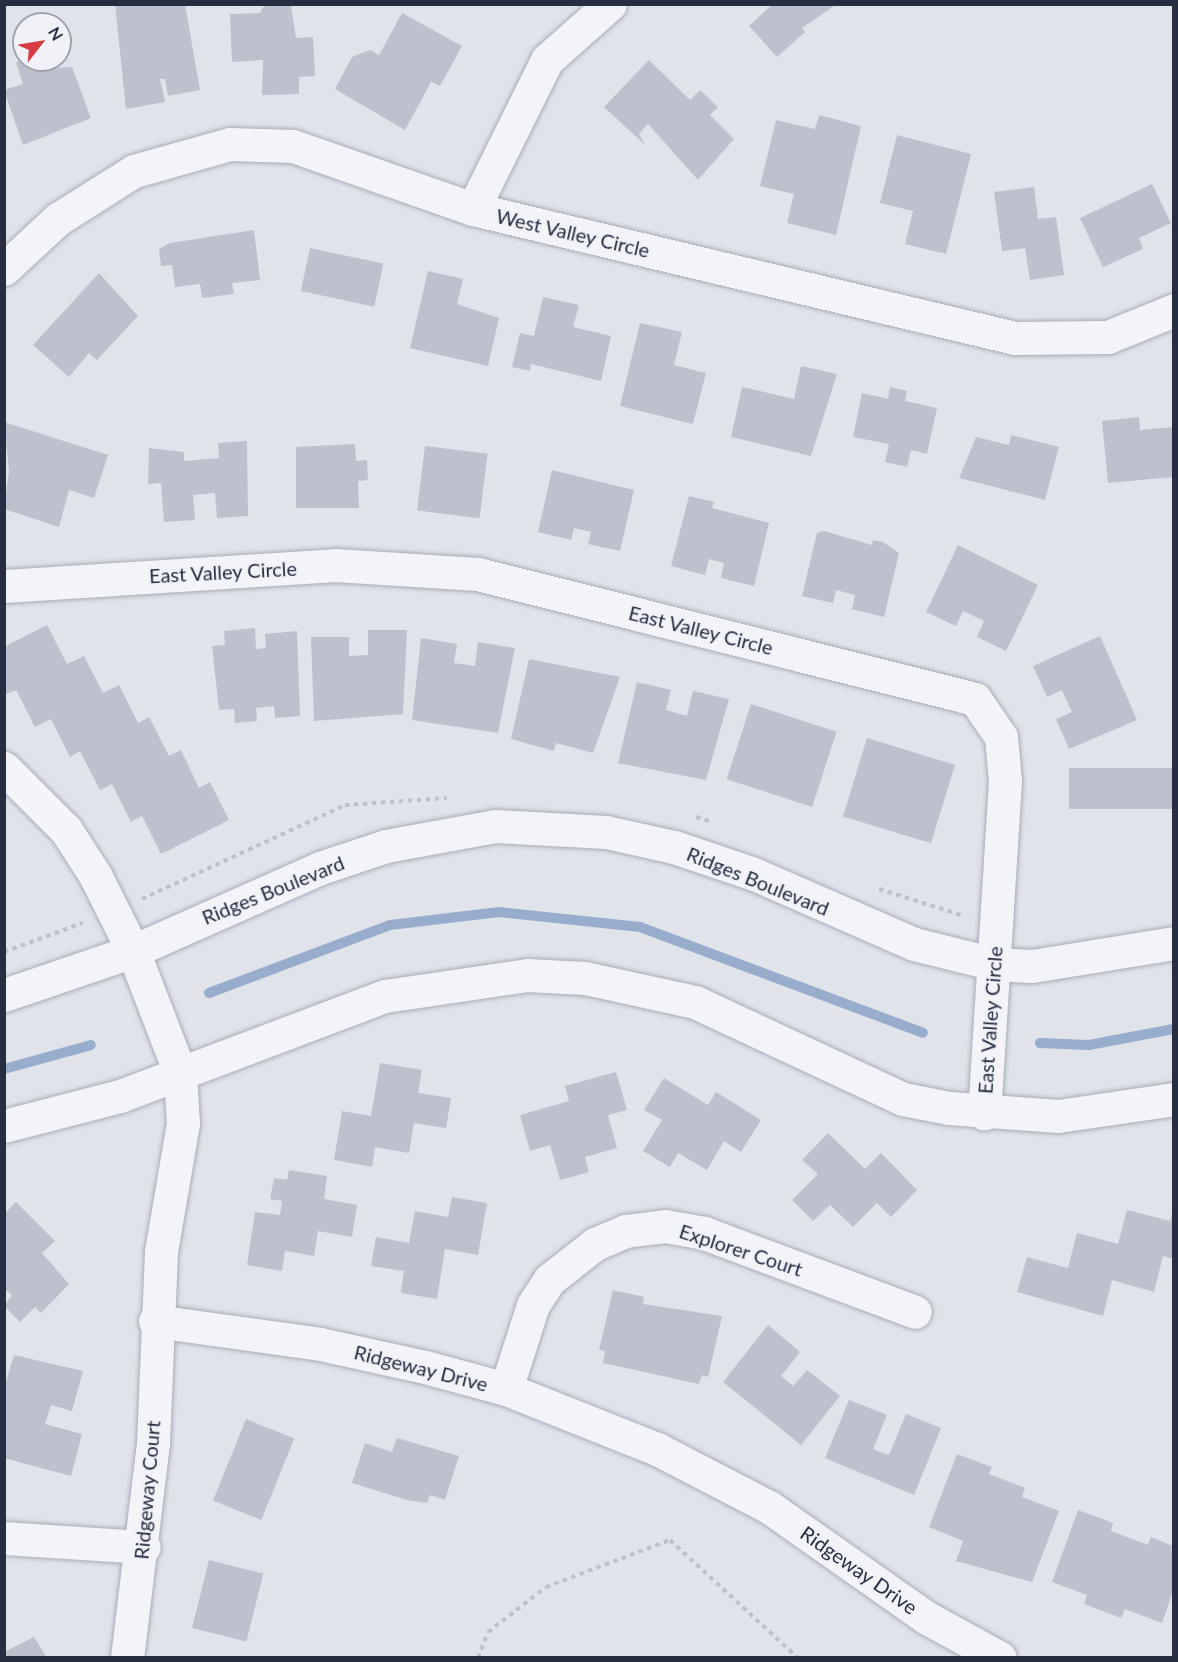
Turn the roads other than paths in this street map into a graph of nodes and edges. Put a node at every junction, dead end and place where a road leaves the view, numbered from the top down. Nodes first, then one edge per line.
1 (610, 4) edge
2 (474, 209) junction
3 (4, 269) edge
4 (1173, 310) edge
5 (4, 586) edge
6 (4, 768) edge
7 (1173, 943) edge
8 (133, 951) junction
9 (994, 964) junction
10 (4, 995) edge
11 (180, 1073) junction
12 (1173, 1098) edge
13 (984, 1113) junction
14 (4, 1126) edge
15 (915, 1312) dead end
16 (155, 1321) junction
17 (506, 1389) junction
18 (4, 1538) edge
19 (144, 1547) junction
20 (127, 1658) edge
21 (1000, 1658) edge

1 - 2 street
2 - 3 street, West Valley Circle
2 - 4 street, West Valley Circle
5 - 9 street, East Valley Circle
6 - 8 street
7 - 9 street, Ridges Boulevard
8 - 9 street, Ridges Boulevard
8 - 10 street, Ridges Boulevard
8 - 11 street
9 - 13 street, East Valley Circle
11 - 13 street
11 - 14 street
11 - 16 street
12 - 13 street
15 - 17 street, Explorer Court
16 - 17 street, Ridgeway Drive
16 - 19 street, Ridgeway Court
17 - 21 street, Ridgeway Drive
18 - 19 street
19 - 20 street, Ridgeway Court

